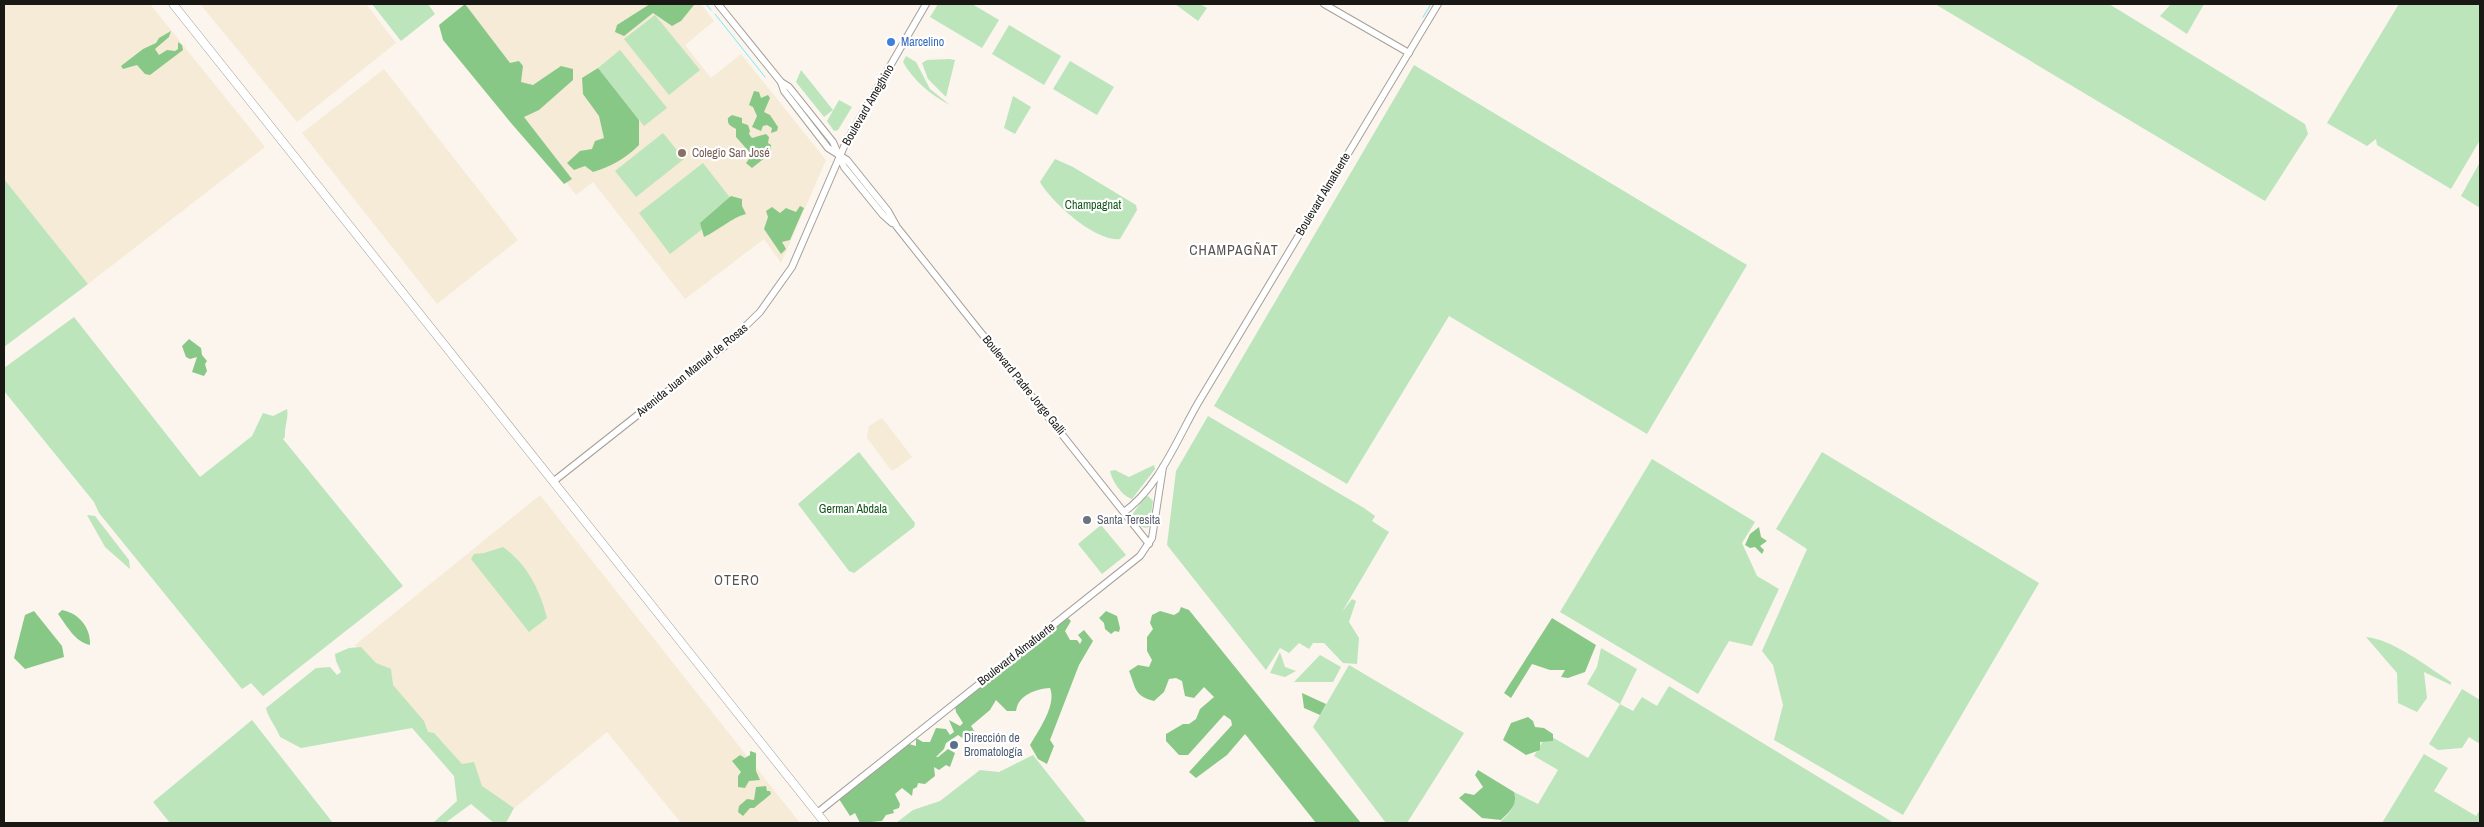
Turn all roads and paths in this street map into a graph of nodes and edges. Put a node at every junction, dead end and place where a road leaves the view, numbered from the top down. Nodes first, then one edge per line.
1 (173, 4) edge
2 (718, 4) edge
3 (926, 4) edge
4 (1324, 4) edge
5 (1438, 4) edge
6 (1409, 54) junction
7 (839, 155) junction
8 (1164, 464) junction
9 (554, 481) junction
10 (1124, 512) junction
11 (1149, 544) junction
12 (817, 813) junction
13 (825, 823) edge

1 - 9 main road
2 - 7 main road, Boulevard Padre Jorge Galli
3 - 7 main road, Boulevard Ameghino
4 - 6 main road
5 - 6 main road, Boulevard Almafuerte
6 - 8 main road, Boulevard Almafuerte
7 - 9 main road, Avenida Juan Manuel de Rosas
7 - 10 main road, Boulevard Padre Jorge Galli
8 - 10 main road, Boulevard Almafuerte
8 - 11 main road, Boulevard Almafuerte
9 - 12 main road
10 - 11 main road, Boulevard Padre Jorge Galli
11 - 12 main road, Boulevard Almafuerte
12 - 13 main road

